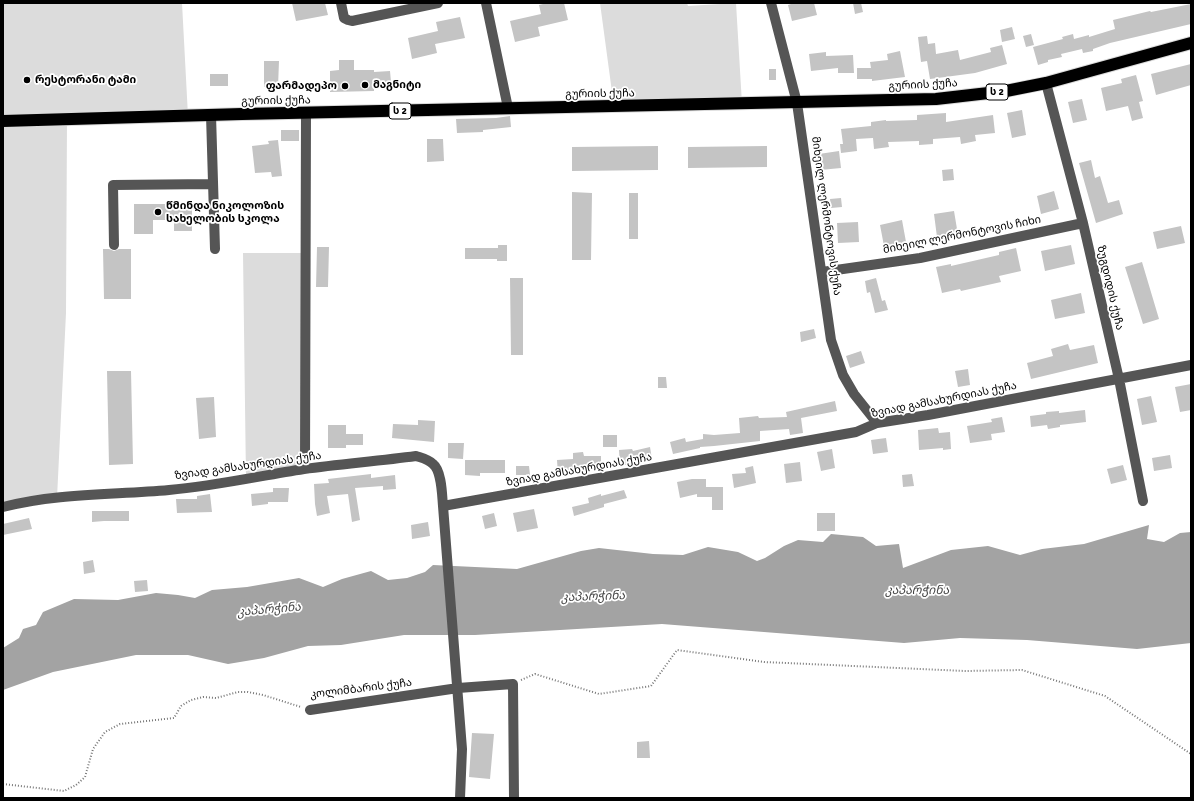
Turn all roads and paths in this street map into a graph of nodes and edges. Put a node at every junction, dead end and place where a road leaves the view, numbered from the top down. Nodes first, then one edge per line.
1 (342, 3) edge
2 (438, 3) edge
3 (486, 3) edge
4 (771, 3) edge
5 (398, 7) edge
6 (1191, 43) edge
7 (1046, 82) junction
8 (797, 103) junction
9 (508, 108) junction
10 (306, 113) junction
11 (211, 115) junction
12 (3, 121) edge
13 (213, 184) junction
14 (1083, 223) junction
15 (114, 245) dead end
16 (215, 249) dead end
17 (822, 272) junction
18 (1191, 365) edge
19 (1119, 379) junction
20 (877, 423) junction
21 (305, 469) junction
22 (1143, 501) dead end
23 (443, 506) junction
24 (3, 507) edge
25 (513, 684) junction
26 (458, 688) junction
27 (310, 710) joint
28 (1191, 754) edge
29 (3, 784) edge
30 (460, 798) edge
31 (514, 798) edge

1 - 5 street
2 - 5 street
3 - 9 street
4 - 8 street, მიხეილ ლერმონტოვის ქუჩა
6 - 7 highway, გურიის ქუჩა / ს 2
7 - 8 highway, გურიის ქუჩა / ს 2
7 - 14 street, ზუგდიდის ქუჩა
8 - 9 highway, გურიის ქუჩა / ს 2
8 - 17 street, მიხეილ ლერმონტოვის ქუჩა
9 - 10 highway, გურიის ქუჩა / ს 2
10 - 11 highway, გურიის ქუჩა / ს 2
10 - 21 street
11 - 12 highway, გურიის ქუჩა / ს 2
11 - 13 street
13 - 15 street
13 - 16 street
14 - 17 street, მიხეილ ლერმონტოვის ჩიხი
14 - 19 street, ზუგდიდის ქუჩა
17 - 20 street, მიხეილ ლერმონტოვის ქუჩა
18 - 19 street, ზვიად გამსახურდიას ქუჩა
19 - 20 street, ზვიად გამსახურდიას ქუჩა
19 - 22 street, ზუგდიდის ქუჩა
20 - 23 street, ზვიად გამსახურდიას ქუჩა
21 - 23 street, ზვიად გამსახურდიას ქუჩა
21 - 24 street, ზვიად გამსახურდიას ქუჩა
23 - 26 street
25 - 26 street, კოლიმბარის ქუჩა
25 - 28 path
25 - 31 street
26 - 27 street, კოლიმბარის ქუჩა
26 - 30 street
27 - 29 path, კოლიმბარის ქუჩა

